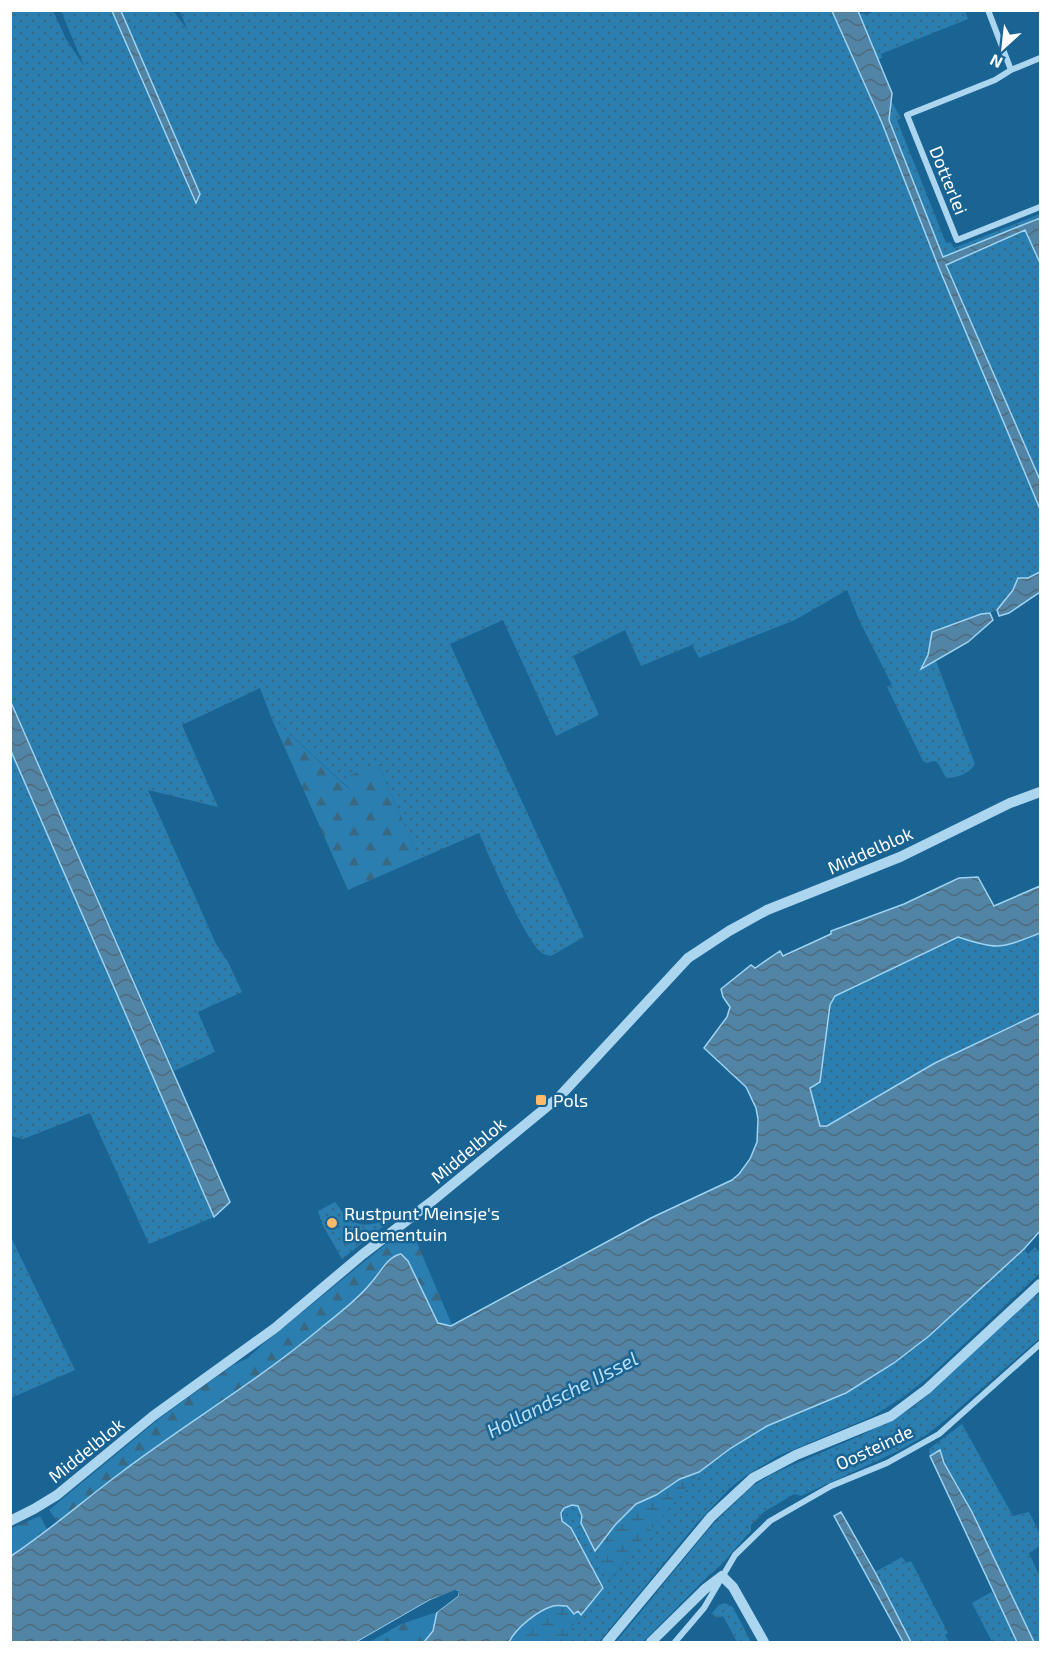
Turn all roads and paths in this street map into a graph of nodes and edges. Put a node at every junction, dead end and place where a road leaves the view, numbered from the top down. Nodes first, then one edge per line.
1 (988, 10) edge
2 (1041, 58) edge
3 (1011, 70) junction
4 (1041, 207) edge
5 (1041, 792) edge
6 (1041, 1284) edge
7 (1041, 1344) edge
8 (10, 1521) edge
9 (722, 1576) junction
10 (607, 1642) edge
11 (651, 1642) edge
12 (675, 1642) edge
13 (764, 1642) edge

1 - 3 street
2 - 3 street
3 - 4 street, Dotterlei
5 - 8 street, Middelblok
6 - 10 street
7 - 9 street, Oosteinde
9 - 11 street, Oosteinde
9 - 12 street, Oosteinde
9 - 13 street

